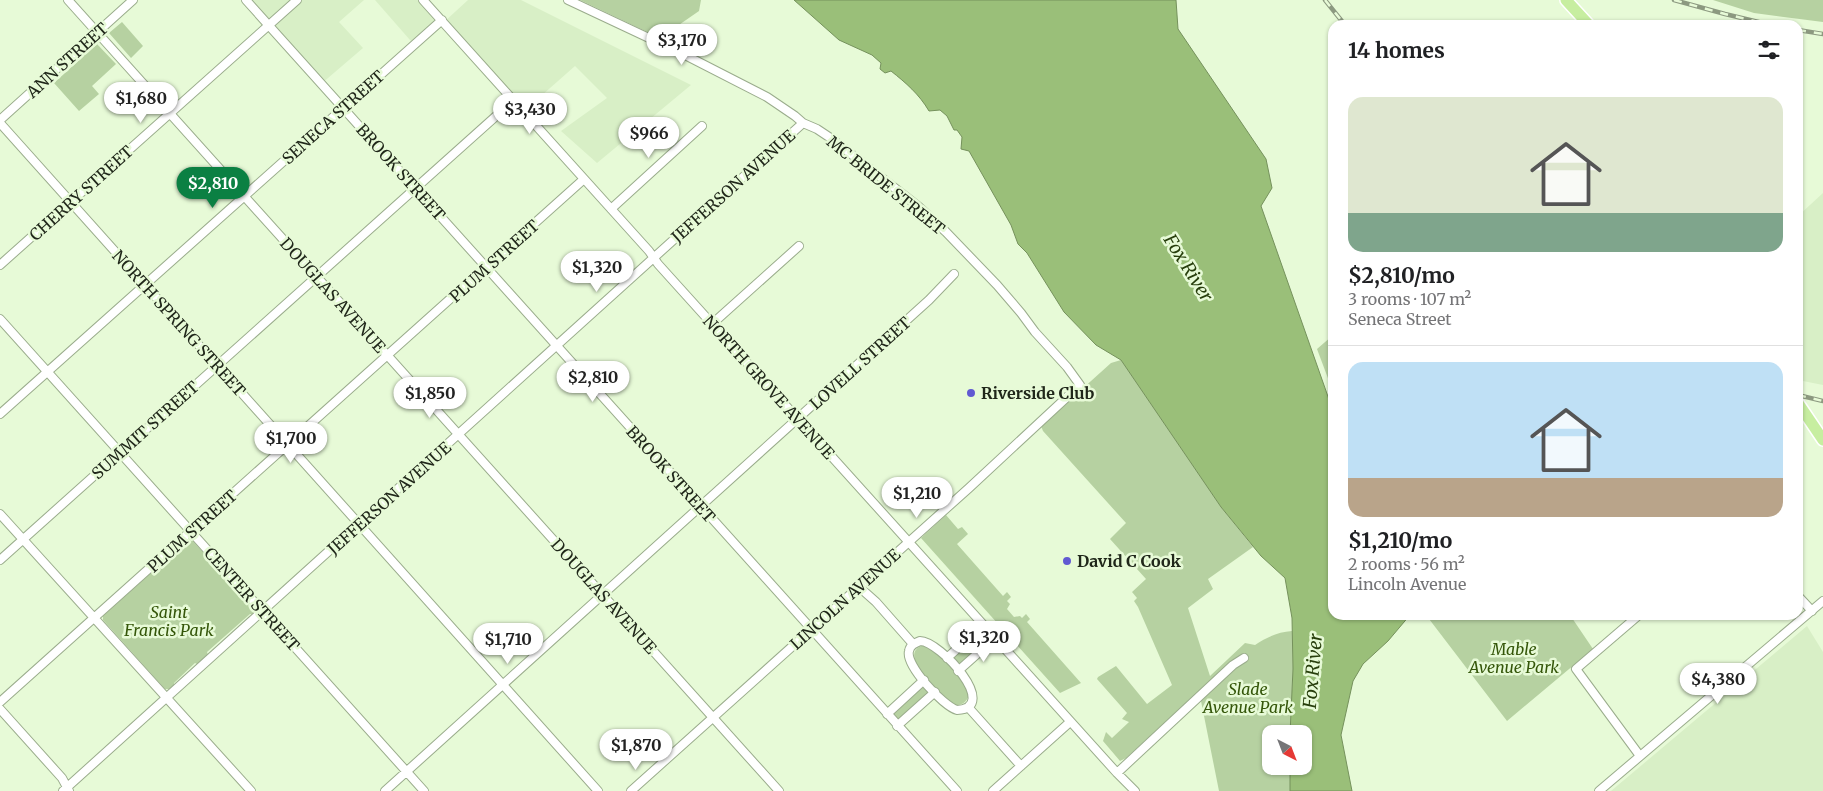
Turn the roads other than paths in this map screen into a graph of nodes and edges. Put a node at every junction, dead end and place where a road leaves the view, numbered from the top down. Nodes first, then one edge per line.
1 (68, 0) edge
2 (133, 0) edge
3 (246, 0) edge
4 (297, 0) edge
5 (424, 0) edge
6 (568, 0) edge
7 (1566, 0) edge
8 (442, 20) junction
9 (1584, 20) edge
10 (268, 25) junction
11 (97, 32) junction
12 (514, 100) junction
13 (343, 108) junction
14 (170, 114) junction
15 (0, 121) edge
16 (803, 123) junction
17 (702, 126) dead end
18 (584, 179) junction
19 (416, 189) junction
20 (244, 196) junction
21 (70, 202) junction
22 (611, 209) junction
23 (799, 246) dead end
24 (653, 258) junction
25 (0, 265) edge
26 (486, 268) junction
27 (954, 274) dead end
28 (317, 277) junction
29 (145, 285) junction
30 (0, 319) edge
31 (712, 324) junction
32 (557, 346) junction
33 (387, 356) junction
34 (217, 366) junction
35 (48, 372) junction
36 (1080, 385) joint
37 (1803, 410) edge
38 (0, 414) edge
39 (798, 418) junction
40 (458, 434) junction
41 (1823, 440) edge
42 (289, 444) junction
43 (120, 453) junction
44 (700, 506) junction
45 (0, 514) edge
46 (360, 524) junction
47 (191, 531) junction
48 (23, 540) junction
49 (909, 541) junction
50 (0, 560) edge
51 (858, 586) junction
52 (602, 594) junction
53 (1803, 601) edge
54 (1823, 601) edge
55 (1812, 611) junction
56 (263, 612) junction
57 (94, 618) junction
58 (1803, 619) edge
59 (1633, 620) edge
60 (1801, 620) edge
61 (983, 625) junction
62 (810, 630) junction
63 (995, 638) junction
64 (913, 644) junction
65 (947, 658) junction
66 (1244, 658) dead end
67 (958, 670) junction
68 (924, 680) junction
69 (503, 685) junction
70 (934, 692) junction
71 (166, 699) junction
72 (0, 702) edge
73 (968, 706) junction
74 (0, 709) edge
75 (887, 714) junction
76 (713, 717) junction
77 (1070, 722) junction
78 (897, 726) junction
79 (1640, 756) junction
80 (1021, 766) junction
81 (406, 772) junction
82 (1117, 773) junction
83 (67, 790) edge
84 (251, 791) edge
85 (385, 791) edge
86 (424, 791) edge
87 (598, 791) edge
88 (631, 791) edge
89 (779, 791) edge
90 (956, 791) edge
91 (993, 791) edge
92 (1136, 791) edge
93 (1599, 791) edge

1 - 11 street, DOUGLAS AVENUE
2 - 11 street, ANN STREET
3 - 10 street, BROOK STREET
4 - 10 street, CHERRY STREET
5 - 8 street, NORTH GROVE AVENUE
6 - 16 street, MC BRIDE STREET
7 - 9 main road
8 - 12 street, NORTH GROVE AVENUE
8 - 13 street, SENECA STREET
10 - 13 street, BROOK STREET
10 - 14 street, CHERRY STREET
11 - 14 street, DOUGLAS AVENUE
11 - 15 street, ANN STREET
12 - 18 street, NORTH GROVE AVENUE
12 - 19 street, SUMMIT STREET
13 - 19 street, BROOK STREET
13 - 20 street, SENECA STREET
14 - 20 street, DOUGLAS AVENUE
14 - 21 street, CHERRY STREET
15 - 21 street, NORTH SPRING STREET
16 - 24 street, JEFFERSON AVENUE
16 - 36 street, MC BRIDE STREET
17 - 22 street
18 - 22 street, NORTH GROVE AVENUE
18 - 26 street, PLUM STREET
19 - 26 street, BROOK STREET
19 - 28 street, SUMMIT STREET
20 - 28 street, DOUGLAS AVENUE
20 - 29 street, SENECA STREET
21 - 25 street, CHERRY STREET
21 - 29 street, NORTH SPRING STREET
22 - 24 street, NORTH GROVE AVENUE
23 - 31 street
24 - 31 street, NORTH GROVE AVENUE
24 - 32 street, JEFFERSON AVENUE
26 - 32 street, BROOK STREET
26 - 33 street, PLUM STREET
27 - 39 street, LOVELL STREET
28 - 33 street, DOUGLAS AVENUE
28 - 34 street, SUMMIT STREET
29 - 34 street, NORTH SPRING STREET
29 - 35 street, SENECA STREET
30 - 35 street, CENTER STREET
31 - 39 street, NORTH GROVE AVENUE
32 - 40 street, JEFFERSON AVENUE
32 - 44 street, BROOK STREET
33 - 40 street, DOUGLAS AVENUE
33 - 42 street, PLUM STREET
34 - 42 street, NORTH SPRING STREET
34 - 43 street, SUMMIT STREET
35 - 38 street, SENECA STREET
35 - 43 street, CENTER STREET
36 - 49 street, LINCOLN AVENUE
37 - 41 main road
39 - 44 street, LOVELL STREET
39 - 49 street, NORTH GROVE AVENUE
40 - 46 street, JEFFERSON AVENUE
40 - 52 street, DOUGLAS AVENUE
42 - 46 street, NORTH SPRING STREET
42 - 47 street, PLUM STREET
43 - 47 street, CENTER STREET
43 - 48 street, SUMMIT STREET
44 - 52 street, LOVELL STREET
44 - 62 street, BROOK STREET
45 - 48 street
46 - 56 street, JEFFERSON AVENUE
46 - 69 street, NORTH SPRING STREET
47 - 56 street, CENTER STREET
47 - 57 street, PLUM STREET
48 - 50 street, SUMMIT STREET
48 - 57 street
49 - 51 street, LINCOLN AVENUE
49 - 61 street, NORTH GROVE AVENUE
51 - 62 street, LINCOLN AVENUE
51 - 64 street
52 - 69 street, LOVELL STREET
52 - 76 street, DOUGLAS AVENUE
53 - 55 street
54 - 55 street
55 - 58 street
56 - 71 street, JEFFERSON AVENUE
56 - 81 street, CENTER STREET
57 - 71 street
57 - 72 street, PLUM STREET
59 - 79 street
60 - 79 street
61 - 63 street, NORTH GROVE AVENUE
61 - 65 street
62 - 75 street, BROOK STREET
62 - 76 street, LINCOLN AVENUE
63 - 67 street
63 - 77 street, NORTH GROVE AVENUE
64 - 65 street
64 - 68 street
65 - 67 street
66 - 82 street
67 - 73 street
68 - 70 street
68 - 75 street
69 - 81 street, LOVELL STREET
69 - 87 street, NORTH SPRING STREET
70 - 73 street
70 - 78 street
71 - 83 street, JEFFERSON AVENUE
71 - 84 street
73 - 80 street
74 - 83 street
75 - 78 street, BROOK STREET
76 - 88 street, LINCOLN AVENUE
76 - 89 street, DOUGLAS AVENUE
77 - 80 street
77 - 82 street, NORTH GROVE AVENUE
78 - 90 street, BROOK STREET
79 - 93 street
80 - 91 street
81 - 85 street, LOVELL STREET
81 - 86 street, CENTER STREET
82 - 92 street, NORTH GROVE AVENUE

